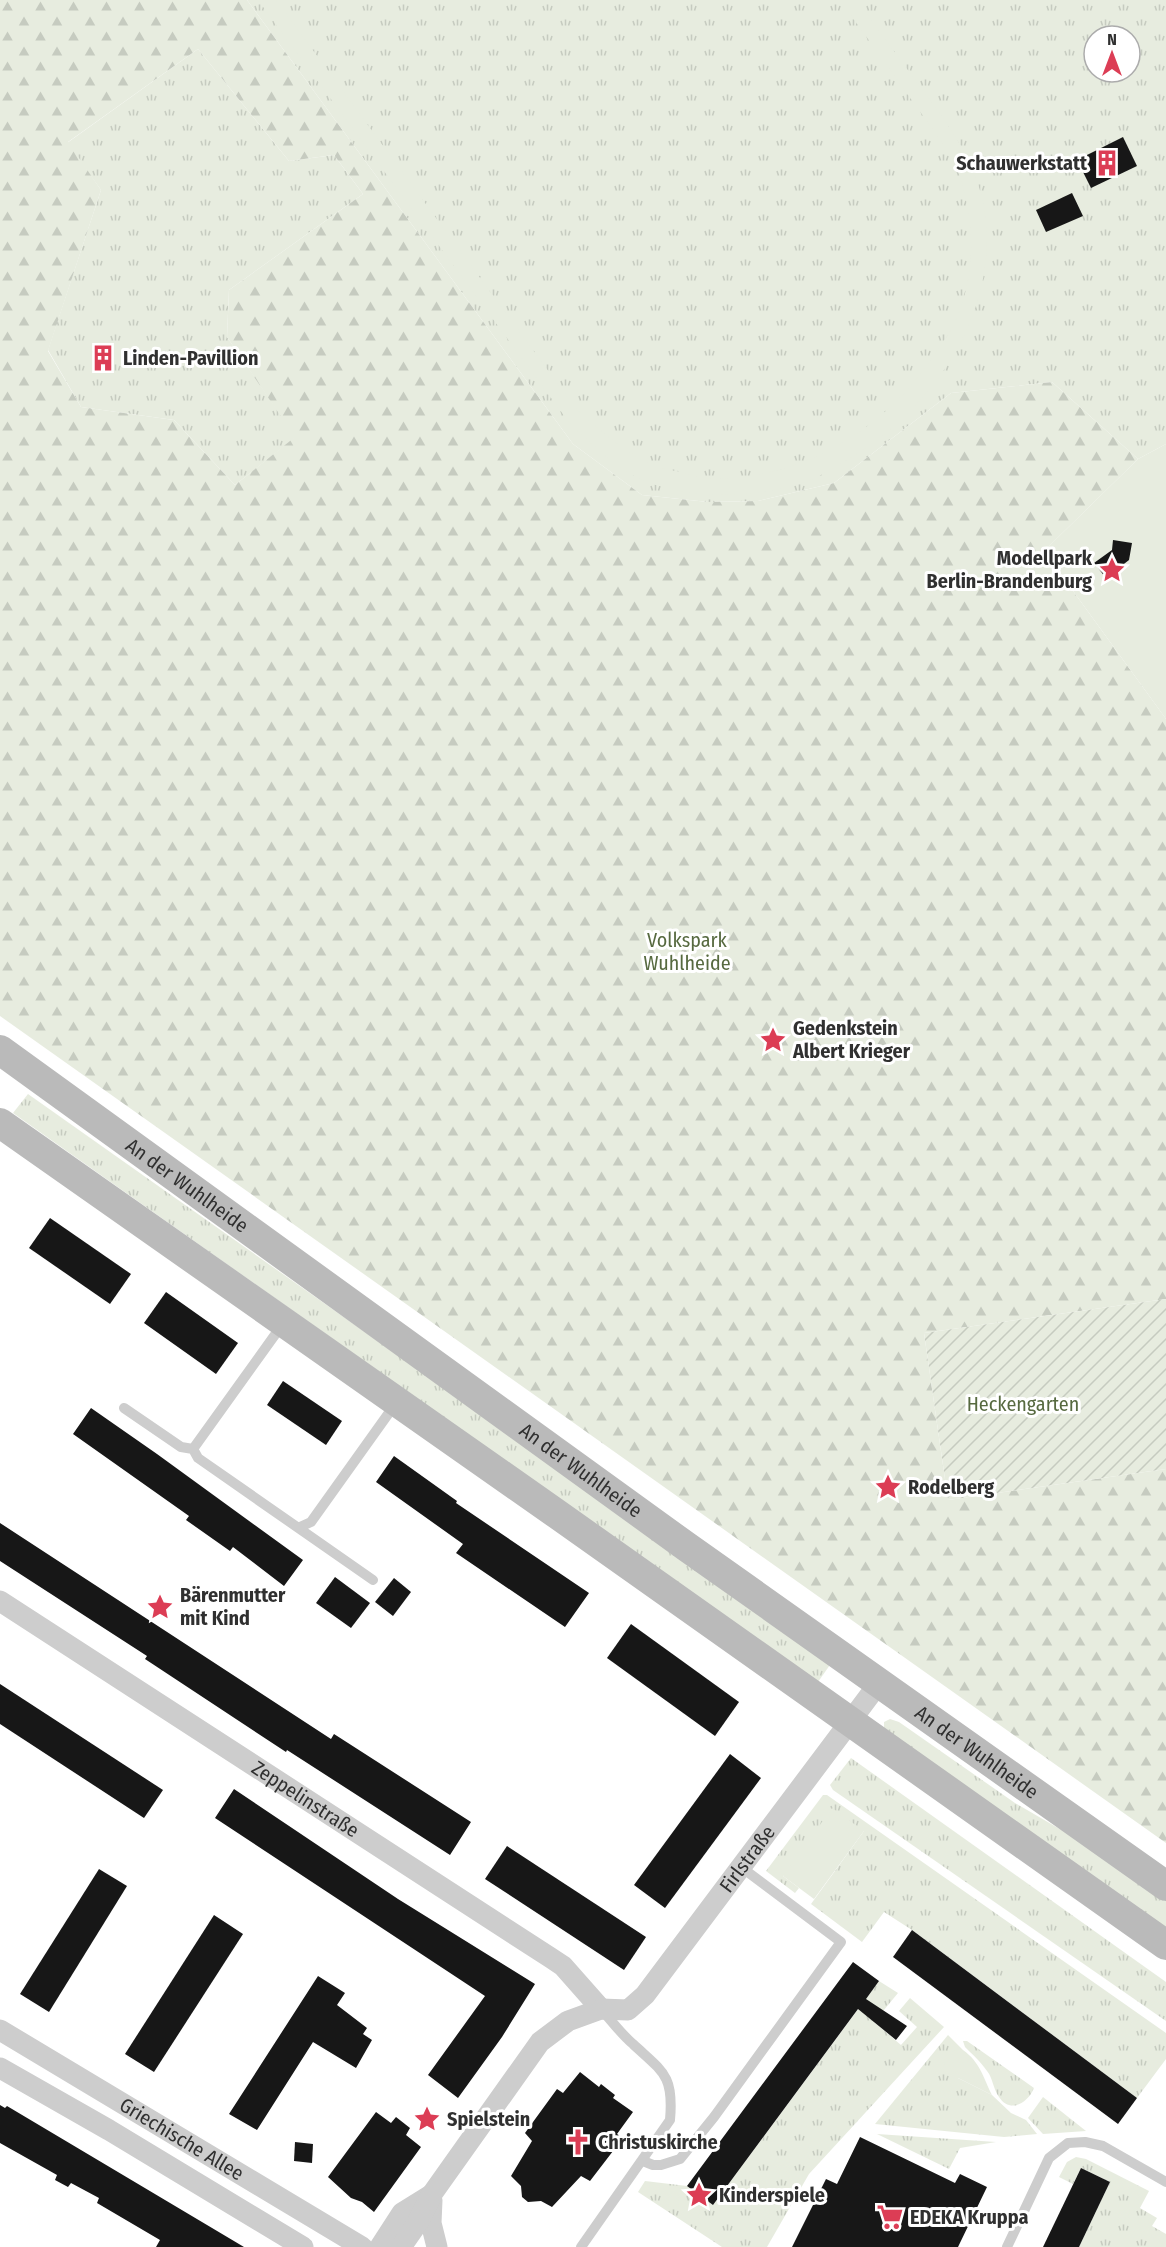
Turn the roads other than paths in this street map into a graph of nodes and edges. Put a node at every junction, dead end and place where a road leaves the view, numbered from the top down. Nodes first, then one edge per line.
1 (1, 1053) edge
2 (0, 1123) edge
3 (283, 1323) junction
4 (397, 1402) junction
5 (124, 1408) dead end
6 (193, 1449) junction
7 (300, 1527) junction
8 (373, 1580) dead end
9 (0, 1601) edge
10 (879, 1683) junction
11 (851, 1720) junction
12 (741, 1867) junction
13 (1166, 1886) edge
14 (1166, 1945) edge
15 (602, 2009) junction
16 (0, 2030) edge
17 (0, 2068) edge
18 (643, 2161) junction
19 (1166, 2182) edge
20 (432, 2194) junction
21 (303, 2247) edge
22 (362, 2247) edge
23 (380, 2247) edge
24 (401, 2247) edge
25 (437, 2247) edge
26 (581, 2247) edge
27 (1007, 2247) edge

1 - 10 main road, An der Wuhlheide
2 - 3 main road
3 - 4 main road
3 - 6 lane
4 - 7 lane
4 - 11 main road
5 - 6 lane
6 - 7 lane
7 - 8 lane
9 - 15 street, Zeppelinstraße
10 - 11 street, Firlstraße
10 - 13 main road, An der Wuhlheide
11 - 12 street, Firlstraße
11 - 14 main road
12 - 15 street, Firlstraße
12 - 18 lane
15 - 18 lane
15 - 20 street, Firlstraße
16 - 22 street, Griechische Allee
17 - 21 street, Griechische Allee
18 - 26 lane
19 - 27 lane
20 - 23 street, Firlstraße
20 - 24 street, Firlstraße
20 - 25 street

